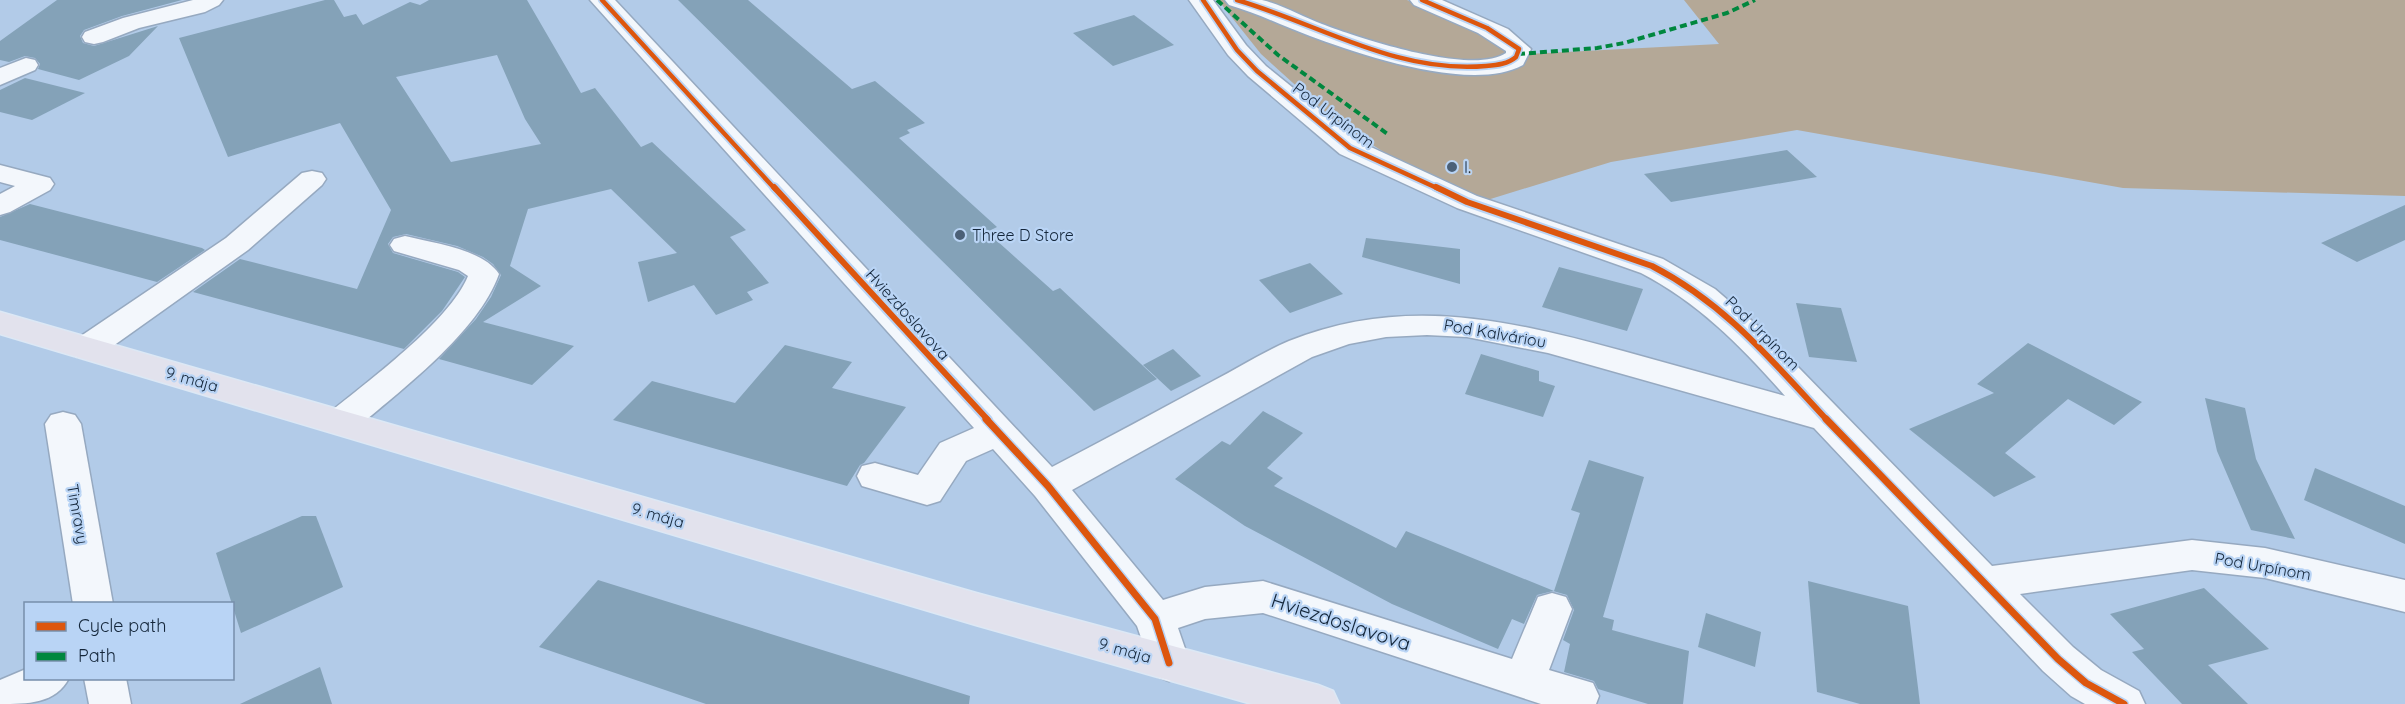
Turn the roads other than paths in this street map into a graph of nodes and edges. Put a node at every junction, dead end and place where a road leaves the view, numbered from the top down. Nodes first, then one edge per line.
1 (211, 0) edge
2 (602, 0) edge
3 (1202, 0) edge
4 (1237, 0) edge
5 (1422, 0) edge
6 (94, 37) dead end
7 (26, 65) dead end
8 (0, 77) edge
9 (0, 173) edge
10 (311, 178) dead end
11 (0, 206) edge
12 (405, 245) dead end
13 (0, 323) edge
14 (87, 348) junction
15 (1826, 419) junction
16 (341, 422) junction
17 (63, 424) dead end
18 (997, 432) junction
19 (875, 476) dead end
20 (1048, 486) junction
21 (1984, 583) junction
22 (2402, 595) edge
23 (93, 602) edge
24 (1552, 609) dead end
25 (1155, 619) junction
26 (1168, 663) junction
27 (44, 680) edge
28 (105, 680) edge
29 (1524, 681) junction
30 (1578, 696) dead end
31 (0, 700) edge
32 (1304, 702) edge
33 (110, 704) edge
34 (2124, 704) edge

1 - 6 street
2 - 18 street, Hviezdoslavova
3 - 15 street, Pod Urpínom
4 - 5 street
7 - 8 street
9 - 11 street
10 - 14 street
12 - 16 street
13 - 14 main road, 9. mája
14 - 16 main road, 9. mája
15 - 20 street, Pod Kalváriou
15 - 21 street, Pod Urpínom
16 - 26 main road, 9. mája
17 - 23 street, Timravy
18 - 19 street
18 - 20 street, Hviezdoslavova
20 - 25 street, Hviezdoslavova
21 - 22 street, Pod Urpínom
21 - 34 street, Pod Urpínom
24 - 29 street
25 - 26 street, Hviezdoslavova
25 - 29 street, Hviezdoslavova
26 - 32 main road, 9. mája
27 - 31 street
28 - 33 street
29 - 30 street, Hviezdoslavova

